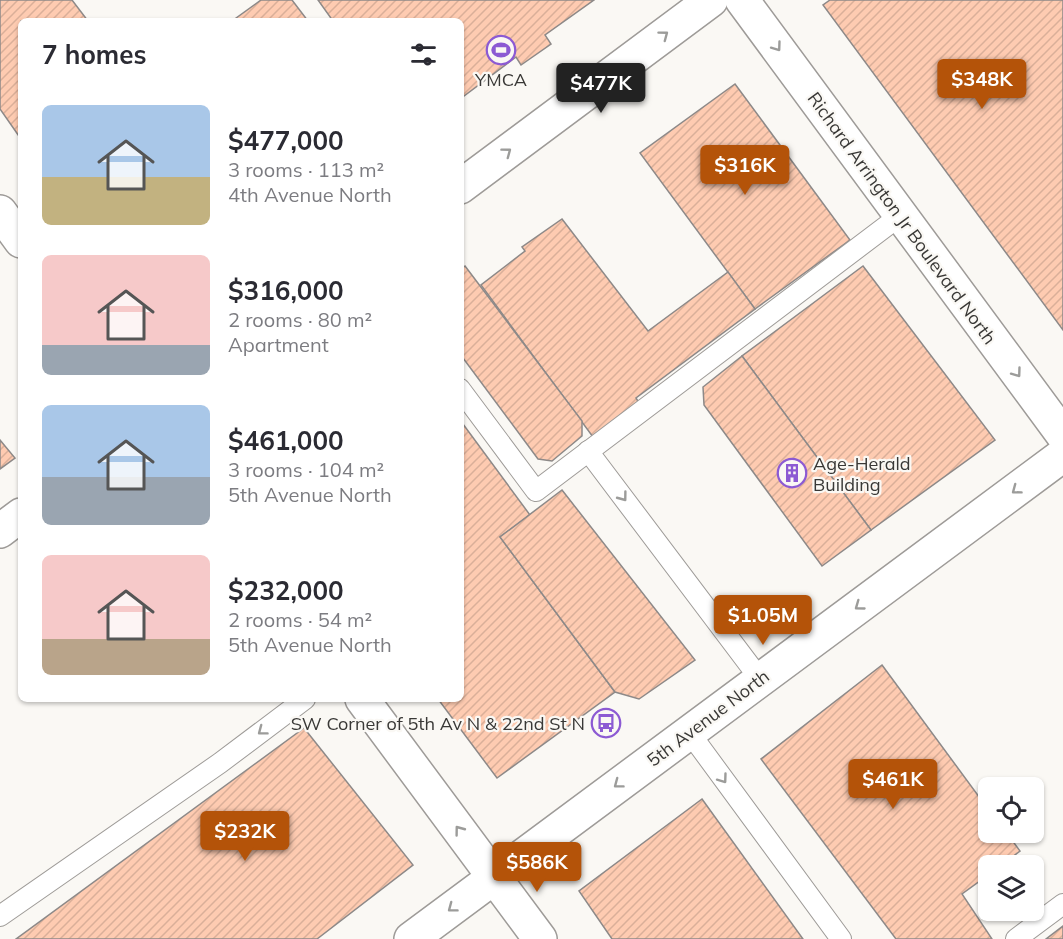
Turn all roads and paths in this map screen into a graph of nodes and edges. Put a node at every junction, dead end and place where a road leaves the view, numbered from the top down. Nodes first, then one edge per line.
1 (711, 0) edge
2 (742, 0) edge
3 (464, 184) edge
4 (0, 213) edge
5 (901, 215) junction
6 (18, 237) edge
7 (464, 394) edge
8 (1063, 435) edge
9 (588, 450) junction
10 (1063, 455) edge
11 (18, 517) edge
12 (0, 531) edge
13 (760, 679) junction
14 (301, 702) edge
15 (364, 702) edge
16 (689, 732) junction
17 (494, 877) junction
18 (1063, 904) edge
19 (0, 916) edge
20 (411, 939) edge
21 (540, 939) edge
22 (842, 939) edge
23 (1016, 939) edge

3 -> 1 main road
2 -> 5 main road, Richard Arrington Jr Boulevard North
4 - 6 main road
5 -> 8 main road, Richard Arrington Jr Boulevard North
5 - 9 lane
7 - 9 lane
9 -> 13 lane
10 -> 13 main road, 5th Avenue North
11 - 12 main road
13 - 16 main road, 5th Avenue North
14 -> 19 lane
17 -> 15 main road
16 -> 17 main road, 5th Avenue North
16 -> 22 lane
17 -> 20 main road, 5th Avenue North
17 - 21 main road
18 - 23 lane

